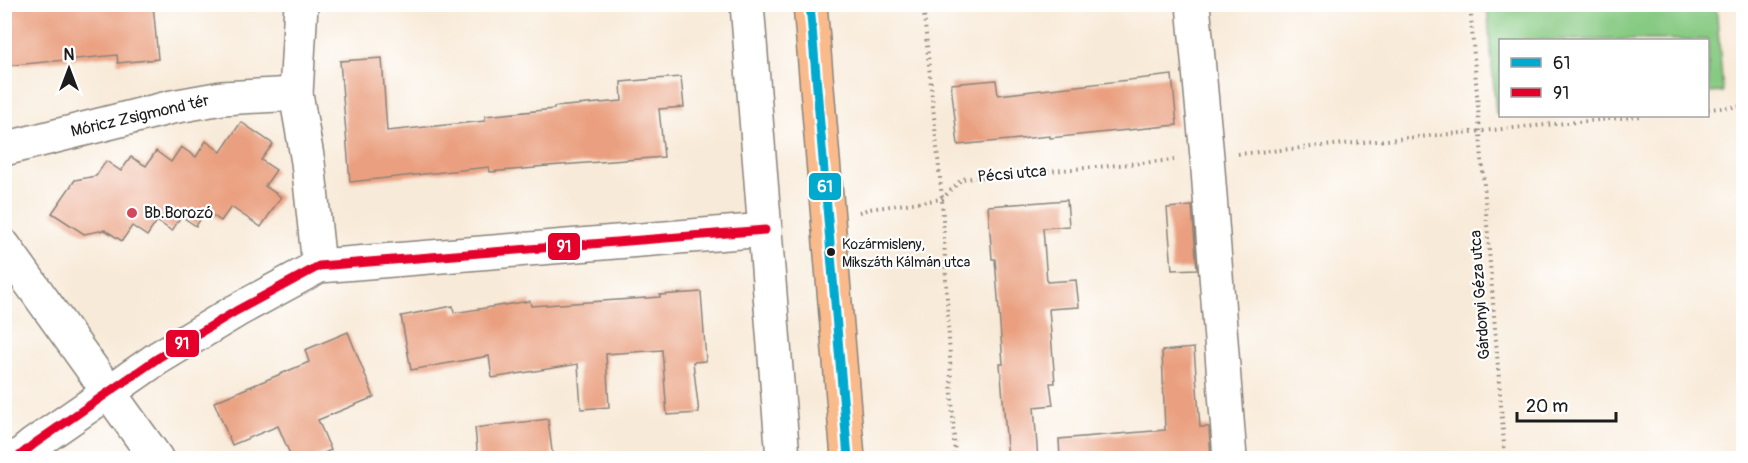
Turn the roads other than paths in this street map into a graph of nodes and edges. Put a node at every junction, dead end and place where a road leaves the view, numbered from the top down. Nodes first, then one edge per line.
1 (301, 4) edge
2 (747, 4) edge
3 (810, 4) edge
4 (1192, 4) edge
5 (296, 94) junction
6 (4, 149) edge
7 (765, 230) junction
8 (4, 246) edge
9 (319, 266) junction
10 (109, 391) junction
11 (17, 459) edge
12 (156, 459) edge
13 (783, 459) edge
14 (848, 459) edge
15 (1230, 459) edge

1 - 5 street
2 - 7 street
3 - 14 main road
4 - 15 street
5 - 6 street, Móricz Zsigmond tér
5 - 9 street
7 - 9 street
7 - 13 street
8 - 10 street
9 - 10 street
10 - 11 street
10 - 12 street

